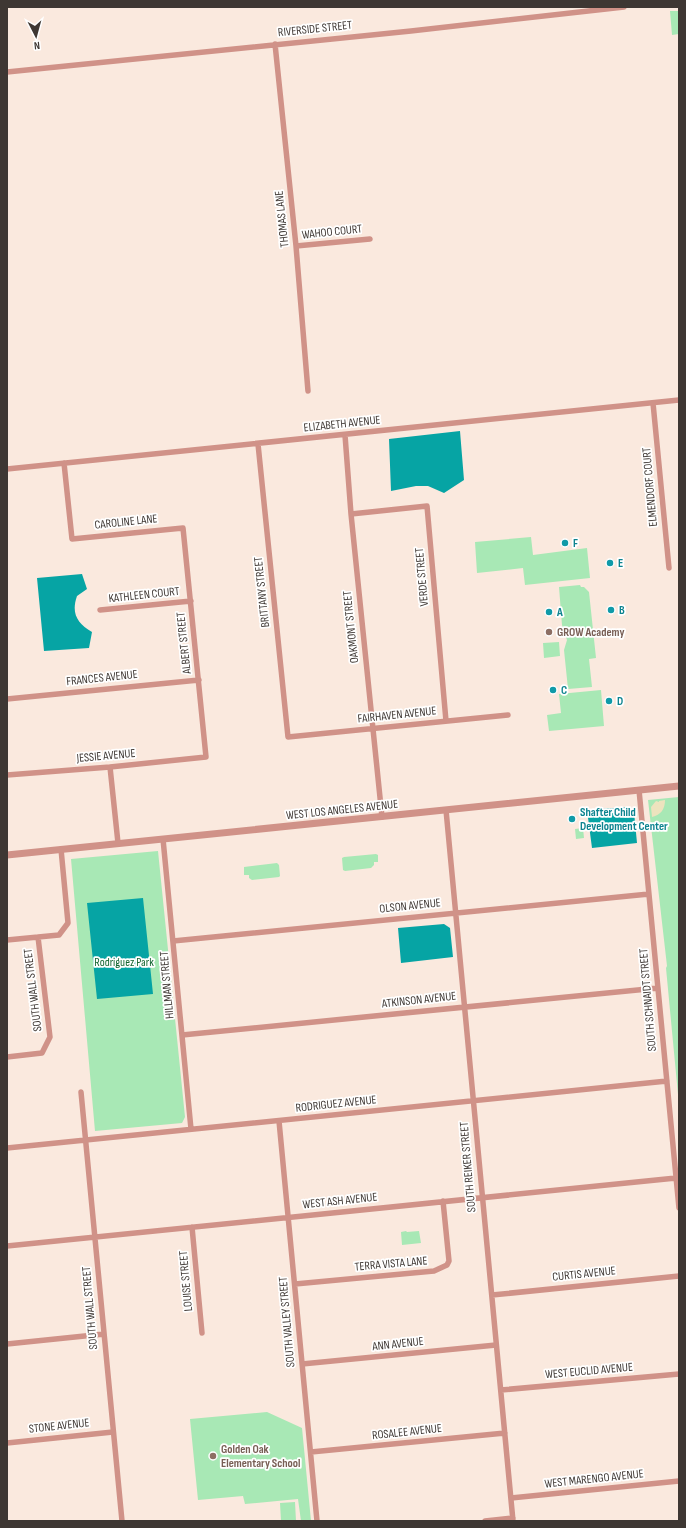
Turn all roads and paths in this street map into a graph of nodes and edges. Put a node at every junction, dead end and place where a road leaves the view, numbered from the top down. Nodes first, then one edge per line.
1 (624, 7) edge
2 (275, 44) junction
3 (7, 72) edge
4 (370, 239) dead end
5 (296, 246) junction
6 (308, 391) dead end
7 (679, 400) edge
8 (653, 403) junction
9 (345, 435) junction
10 (258, 444) junction
11 (64, 463) junction
12 (7, 469) edge
13 (351, 514) junction
14 (183, 528) joint
15 (669, 568) dead end
16 (190, 601) junction
17 (100, 610) dead end
18 (199, 680) junction
19 (7, 699) edge
20 (508, 715) dead end
21 (446, 721) junction
22 (373, 729) junction
23 (288, 737) joint
24 (206, 757) joint
25 (110, 767) junction
26 (7, 775) edge
27 (679, 786) edge
28 (639, 790) junction
29 (446, 810) junction
30 (382, 816) junction
31 (163, 839) junction
32 (118, 843) junction
33 (61, 849) junction
34 (7, 854) edge
35 (649, 894) junction
36 (455, 913) junction
37 (38, 937) junction
38 (7, 940) edge
39 (174, 941) junction
40 (658, 988) junction
41 (464, 1007) junction
42 (182, 1036) junction
43 (7, 1057) edge
44 (667, 1081) junction
45 (81, 1092) dead end
46 (473, 1101) junction
47 (279, 1120) junction
48 (191, 1130) junction
49 (679, 1135) edge
50 (672, 1136) junction
51 (86, 1140) junction
52 (7, 1148) edge
53 (676, 1178) junction
54 (482, 1198) junction
55 (444, 1201) junction
56 (679, 1208) edge
57 (288, 1217) junction
58 (192, 1227) junction
59 (95, 1237) junction
60 (7, 1246) edge
61 (679, 1276) edge
62 (295, 1284) junction
63 (492, 1295) junction
64 (202, 1333) dead end
65 (104, 1334) junction
66 (7, 1344) edge
67 (496, 1345) junction
68 (302, 1364) junction
69 (679, 1374) edge
70 (501, 1390) junction
71 (113, 1432) junction
72 (505, 1433) junction
73 (7, 1443) edge
74 (311, 1452) junction
75 (679, 1481) edge
76 (511, 1498) junction
77 (513, 1520) edge
78 (122, 1521) edge
79 (317, 1521) edge
80 (486, 1521) edge

1 - 2 street, RIVERSIDE STREET
2 - 3 street, RIVERSIDE STREET
2 - 5 street, THOMAS LANE
4 - 5 street, WAHOO COURT
5 - 6 street, THOMAS LANE
7 - 8 street, ELIZABETH AVENUE
8 - 9 street, ELIZABETH AVENUE
8 - 15 street, ELMENDORF COURT
9 - 10 street, ELIZABETH AVENUE
9 - 13 street, OAKMONT STREET
10 - 11 street, ELIZABETH AVENUE
10 - 23 street, BRITTANY STREET
11 - 12 street, ELIZABETH AVENUE
11 - 14 street, CAROLINE LANE
13 - 21 street, VERDE STREET
13 - 22 street, OAKMONT STREET
14 - 16 street, ALBERT STREET
16 - 17 street, KATHLEEN COURT
16 - 18 street, ALBERT STREET
18 - 19 street, FRANCES AVENUE
18 - 24 street, ALBERT STREET
20 - 21 street, FAIRHAVEN AVENUE
21 - 22 street, FAIRHAVEN AVENUE
22 - 23 street, FAIRHAVEN AVENUE
22 - 30 street, OAKMONT STREET
24 - 25 street, JESSIE AVENUE
25 - 26 street, JESSIE AVENUE
25 - 32 street
27 - 28 street, WEST LOS ANGELES AVENUE
28 - 29 street, WEST LOS ANGELES AVENUE
28 - 35 street, SOUTH SCHNAIDT STREET
29 - 30 street, WEST LOS ANGELES AVENUE
29 - 36 street, SOUTH REIKER STREET
30 - 31 street, WEST LOS ANGELES AVENUE
31 - 32 street, WEST LOS ANGELES AVENUE
31 - 39 street, HILLMAN STREET
32 - 33 street, WEST LOS ANGELES AVENUE
33 - 34 street, WEST LOS ANGELES AVENUE
33 - 37 street, SOUTH WALL STREET
35 - 36 street, OLSON AVENUE
35 - 40 street, SOUTH SCHNAIDT STREET
36 - 39 street, OLSON AVENUE
36 - 41 street, SOUTH REIKER STREET
37 - 38 street
37 - 43 street, SOUTH WALL STREET
39 - 42 street, HILLMAN STREET
40 - 41 street, ATKINSON AVENUE
40 - 44 street, SOUTH SCHNAIDT STREET
41 - 42 street, ATKINSON AVENUE
41 - 46 street, SOUTH REIKER STREET
42 - 48 street, HILLMAN STREET
44 - 46 street, RODRIGUEZ AVENUE
44 - 50 street, SOUTH SCHNAIDT STREET
45 - 51 street, SOUTH WALL STREET
46 - 47 street, RODRIGUEZ AVENUE
46 - 54 street, SOUTH REIKER STREET
47 - 48 street, RODRIGUEZ AVENUE
47 - 57 street, SOUTH VALLEY STREET
48 - 51 street, RODRIGUEZ AVENUE
49 - 50 street
50 - 53 street, SOUTH SCHNAIDT STREET
51 - 52 street, RODRIGUEZ AVENUE
51 - 59 street, SOUTH WALL STREET
53 - 54 street, WEST ASH AVENUE
53 - 56 street, SOUTH SCHNAIDT STREET
54 - 55 street, WEST ASH AVENUE
54 - 63 street, SOUTH REIKER STREET
55 - 57 street, WEST ASH AVENUE
55 - 62 street, TERRA VISTA LANE
57 - 58 street, WEST ASH AVENUE
57 - 62 street, SOUTH VALLEY STREET
58 - 59 street, WEST ASH AVENUE
58 - 64 street, LOUISE STREET
59 - 60 street, WEST ASH AVENUE
59 - 65 street, SOUTH WALL STREET
61 - 63 street, CURTIS AVENUE
62 - 68 street, SOUTH VALLEY STREET
63 - 67 street, SOUTH REIKER STREET
65 - 66 street
65 - 71 street, SOUTH WALL STREET
67 - 68 street, ANN AVENUE
67 - 70 street, SOUTH REIKER STREET
68 - 74 street, SOUTH VALLEY STREET
69 - 70 street, WEST EUCLID AVENUE
70 - 72 street, SOUTH REIKER STREET
71 - 73 street, STONE AVENUE
71 - 78 street, SOUTH WALL STREET
72 - 74 street, ROSALEE AVENUE
72 - 76 street, SOUTH REIKER STREET
74 - 79 street, SOUTH VALLEY STREET
75 - 76 street, WEST MARENGO AVENUE
76 - 77 street, SOUTH REIKER STREET
77 - 80 street

